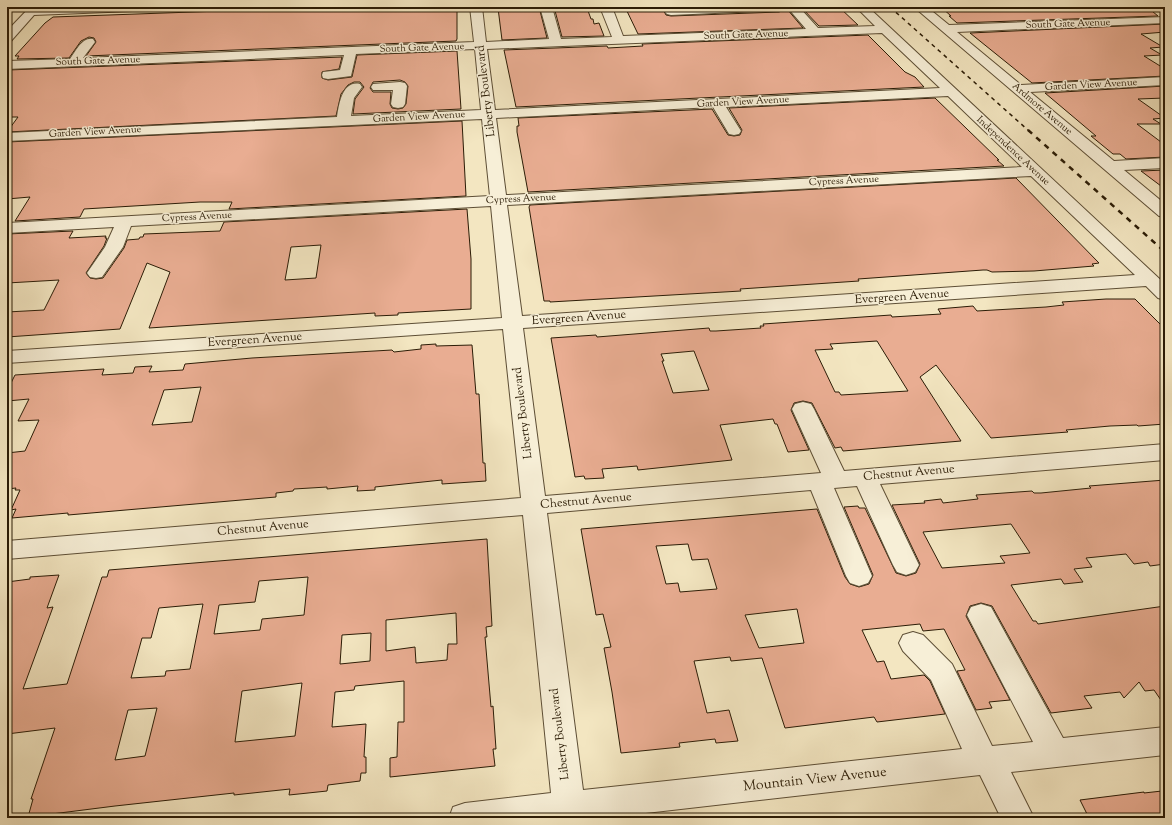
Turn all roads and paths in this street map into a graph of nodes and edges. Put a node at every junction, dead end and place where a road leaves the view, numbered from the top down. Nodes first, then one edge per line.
1 (158, 7) edge
2 (476, 7) edge
3 (546, 7) edge
4 (606, 7) edge
5 (779, 7) edge
6 (793, 7) edge
7 (862, 7) edge
8 (920, 7) edge
9 (34, 9) edge
10 (105, 9) junction
11 (670, 9) edge
12 (1165, 20) edge
13 (94, 22) dead end
14 (885, 29) junction
15 (946, 29) junction
16 (815, 32) junction
17 (686, 37) junction
18 (7, 38) edge
19 (619, 40) junction
20 (89, 42) dead end
21 (556, 42) junction
22 (481, 46) junction
23 (351, 51) junction
24 (74, 62) junction
25 (7, 65) edge
26 (328, 75) dead end
27 (1165, 82) edge
28 (355, 87) dead end
29 (378, 87) dead end
30 (1018, 89) junction
31 (951, 92) junction
32 (717, 103) junction
33 (398, 111) junction
34 (489, 114) junction
35 (343, 121) junction
36 (734, 131) dead end
37 (7, 137) edge
38 (1165, 163) edge
39 (1110, 166) junction
40 (1035, 171) junction
41 (499, 200) junction
42 (1165, 212) edge
43 (125, 221) junction
44 (7, 228) edge
45 (96, 272) dead end
46 (1150, 280) junction
47 (1165, 294) edge
48 (512, 323) junction
49 (7, 357) edge
50 (803, 410) dead end
51 (1165, 452) edge
52 (865, 477) junction
53 (827, 480) junction
54 (533, 505) junction
55 (7, 550) edge
56 (906, 565) dead end
57 (860, 576) dead end
58 (981, 615) dead end
59 (913, 642) dead end
60 (1165, 741) edge
61 (1055, 753) junction
62 (986, 761) junction
63 (569, 812) edge
64 (464, 818) edge
65 (1018, 818) edge

1 - 10 street
2 - 22 street, Liberty Boulevard
3 - 21 street
4 - 19 street
5 - 11 street
6 - 16 street
7 - 14 street, Independence Avenue
8 - 15 street, Ardmore Avenue
9 - 10 street
9 - 18 street
10 - 13 street
11 - 17 street
12 - 15 street, South Gate Avenue
14 - 16 street, South Gate Avenue
14 - 31 street, Independence Avenue
15 - 30 street, Ardmore Avenue
16 - 17 street, South Gate Avenue
17 - 19 street, South Gate Avenue
19 - 21 street, South Gate Avenue
20 - 24 street
21 - 22 street, South Gate Avenue
22 - 23 street, South Gate Avenue
22 - 34 street, Liberty Boulevard
23 - 24 street, South Gate Avenue
23 - 26 street
24 - 25 street, South Gate Avenue
27 - 30 street, Garden View Avenue
28 - 35 street
29 - 33 street
30 - 39 street, Ardmore Avenue
31 - 32 street, Garden View Avenue
31 - 40 street, Independence Avenue
32 - 34 street, Garden View Avenue
32 - 36 street
33 - 34 street, Garden View Avenue
33 - 35 street, Garden View Avenue
34 - 41 street, Liberty Boulevard
35 - 37 street, Garden View Avenue
38 - 39 street
39 - 42 street, Ardmore Avenue
40 - 41 street, Cypress Avenue
40 - 46 street, Independence Avenue
41 - 43 street, Cypress Avenue
41 - 48 street, Liberty Boulevard
43 - 44 street, Cypress Avenue
43 - 45 street
46 - 47 street, Independence Avenue
46 - 48 street, Evergreen Avenue
48 - 49 street, Evergreen Avenue
48 - 54 street, Liberty Boulevard
50 - 53 street
51 - 52 street, Chestnut Avenue
52 - 53 street, Chestnut Avenue
52 - 56 street
53 - 54 street, Chestnut Avenue
53 - 57 street
54 - 55 street, Chestnut Avenue
54 - 63 street, Liberty Boulevard
58 - 61 street
59 - 62 street
60 - 61 street, Mountain View Avenue
61 - 62 street, Mountain View Avenue
62 - 63 street, Mountain View Avenue
62 - 65 street
63 - 64 street, Mountain View Avenue

